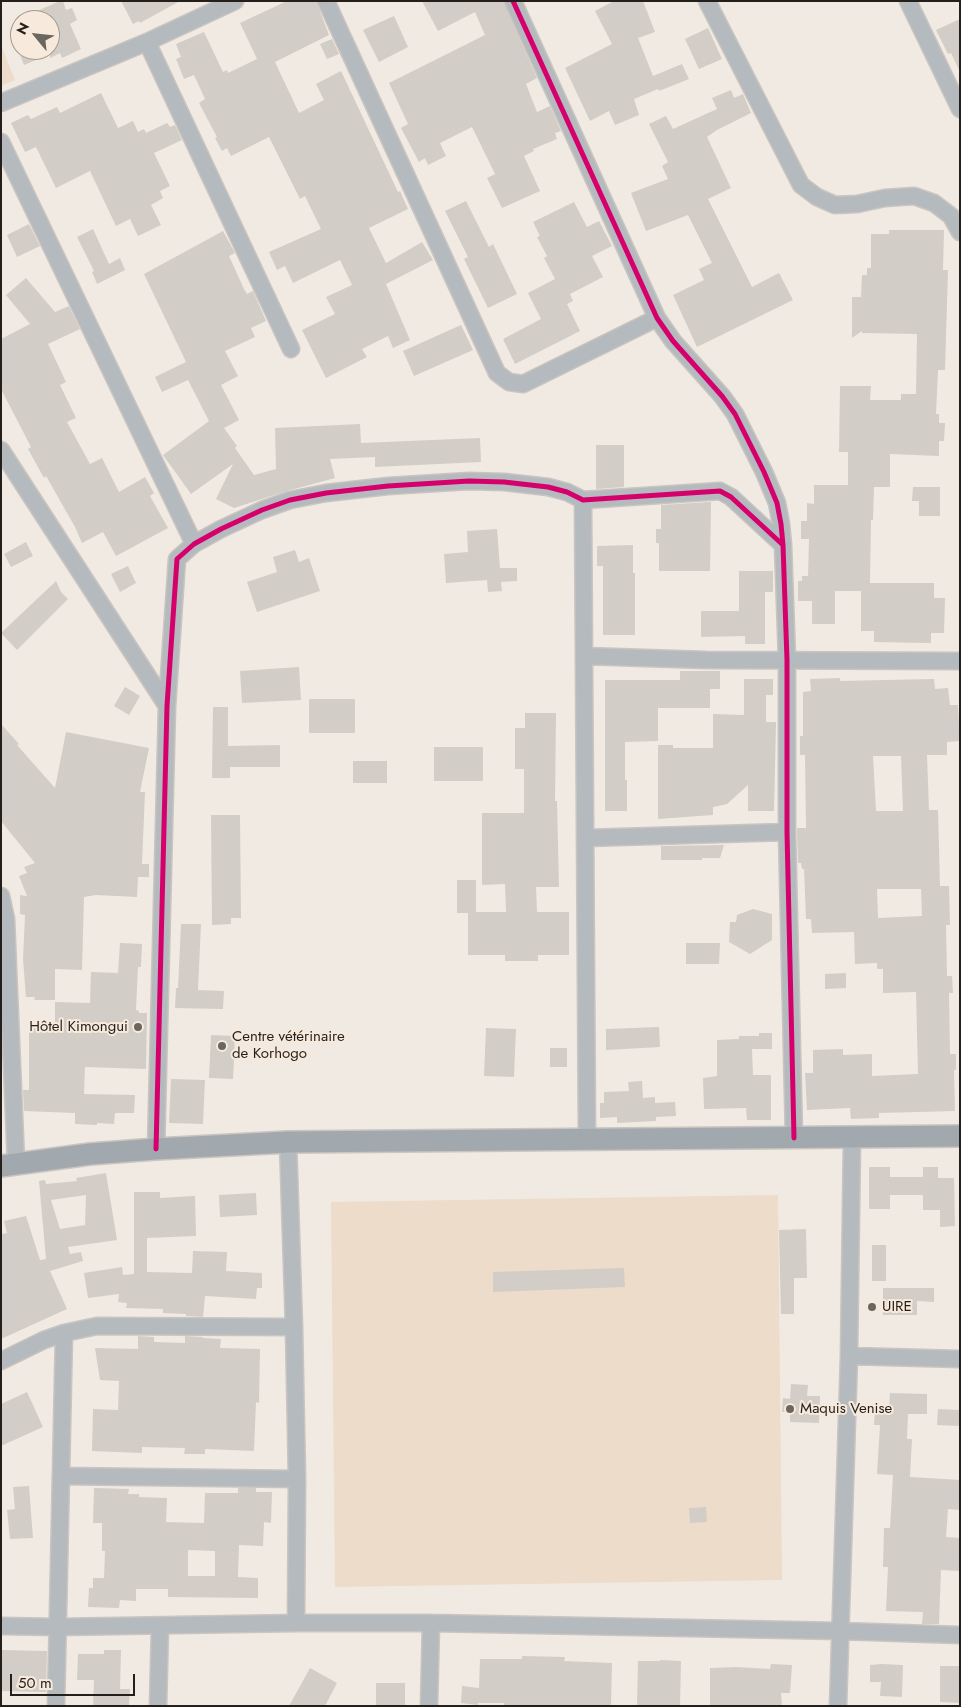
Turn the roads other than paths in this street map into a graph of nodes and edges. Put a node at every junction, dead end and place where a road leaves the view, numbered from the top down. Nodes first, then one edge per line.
1 (234, 1) edge
2 (326, 1) edge
3 (512, 1) edge
4 (707, 1) edge
5 (908, 1) edge
6 (146, 42) junction
7 (1, 103) edge
8 (960, 109) edge
9 (1, 142) edge
10 (960, 232) edge
11 (657, 318) junction
12 (291, 349) dead end
13 (1, 450) edge
14 (583, 500) junction
15 (194, 544) junction
16 (783, 545) junction
17 (584, 656) junction
18 (788, 660) junction
19 (960, 661) edge
20 (167, 706) junction
21 (787, 832) junction
22 (586, 838) junction
23 (1, 896) edge
24 (7, 1111) edge
25 (960, 1136) edge
26 (794, 1138) junction
27 (852, 1138) junction
28 (587, 1139) junction
29 (288, 1142) junction
30 (156, 1149) junction
31 (8, 1165) edge
32 (294, 1327) junction
33 (64, 1333) junction
34 (849, 1356) junction
35 (960, 1359) edge
36 (1, 1361) edge
37 (61, 1476) junction
38 (297, 1479) junction
39 (296, 1623) junction
40 (431, 1623) junction
41 (1, 1626) edge
42 (160, 1626) junction
43 (58, 1627) junction
44 (840, 1631) junction
45 (960, 1635) edge
46 (56, 1706) edge
47 (158, 1706) edge
48 (429, 1706) edge
49 (838, 1706) edge

1 - 6 street
2 - 11 street
3 - 11 street
4 - 10 street
5 - 8 street
6 - 7 street
6 - 12 street
9 - 15 street
11 - 16 street
13 - 20 street
14 - 15 street
14 - 16 street
14 - 17 street
15 - 20 street
16 - 18 street
17 - 18 street
17 - 22 street
18 - 19 street
18 - 21 street
20 - 30 street
21 - 22 street
21 - 26 street
22 - 28 street
23 - 24 street
24 - 31 street
25 - 27 main road
26 - 27 main road
26 - 28 main road
27 - 34 street
28 - 29 main road
29 - 30 main road
29 - 32 street
30 - 31 main road
32 - 33 street
32 - 38 street
33 - 36 street
33 - 37 street
34 - 35 street
34 - 44 street
37 - 38 street
37 - 43 street
38 - 39 street
39 - 40 street
39 - 42 street
40 - 44 street
40 - 48 street
41 - 43 street
42 - 43 street
42 - 47 street
43 - 46 street
44 - 45 street
44 - 49 street

